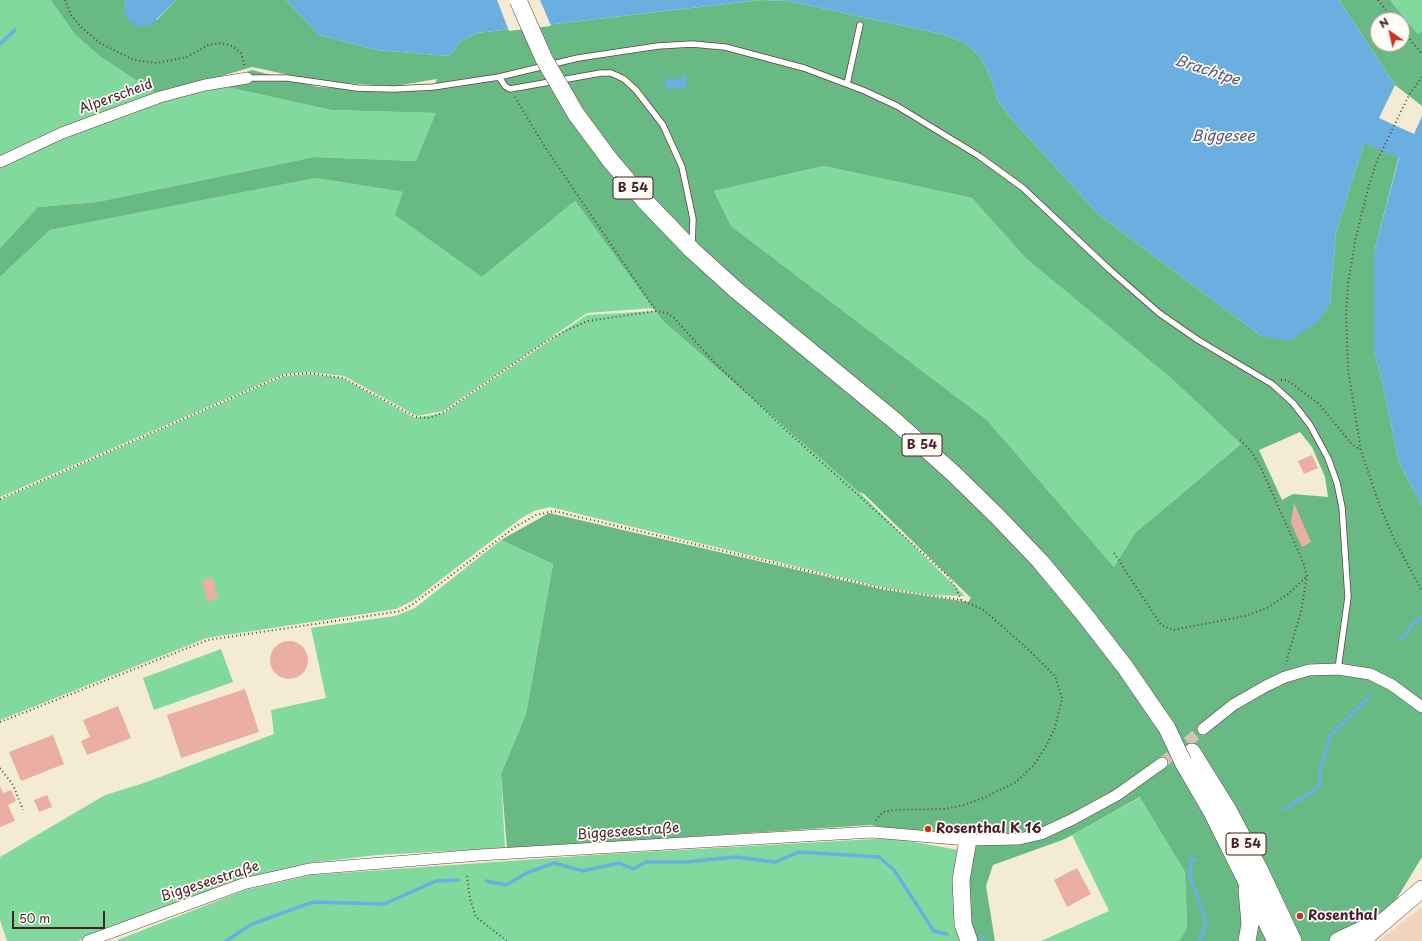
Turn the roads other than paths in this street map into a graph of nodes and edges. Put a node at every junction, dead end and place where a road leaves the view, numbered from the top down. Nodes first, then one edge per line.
1 (518, 0) edge
2 (860, 25) dead end
3 (499, 77) junction
4 (247, 78) joint
5 (847, 84) junction
6 (0, 162) edge
7 (692, 250) junction
8 (1338, 669) junction
9 (1422, 707) edge
10 (1203, 729) tunnel mouth
11 (1187, 757) junction
12 (1162, 762) tunnel mouth
13 (968, 840) junction
14 (1246, 880) junction
15 (1422, 889) edge
16 (1388, 918) junction
17 (88, 941) edge
18 (969, 941) edge
19 (1247, 941) edge
20 (1276, 941) edge
21 (1294, 941) edge
22 (1338, 941) edge
23 (1361, 941) edge

1 - 7 main road, B 54, bridge
2 - 5 lane
3 - 4 lane
3 - 5 lane
3 - 7 lane
4 - 6 street, Alperscheid
5 - 8 lane
7 - 11 main road, B 54, bridge
8 - 9 street
8 - 10 street
11 - 14 main road, B 54
11 - 21 main road, B 54
12 - 13 street, Biggeseestraße
13 - 17 street, Biggeseestraße
13 - 18 main road
14 - 19 main road
14 - 20 main road, B 54
15 - 16 main road
16 - 22 main road
16 - 23 main road

